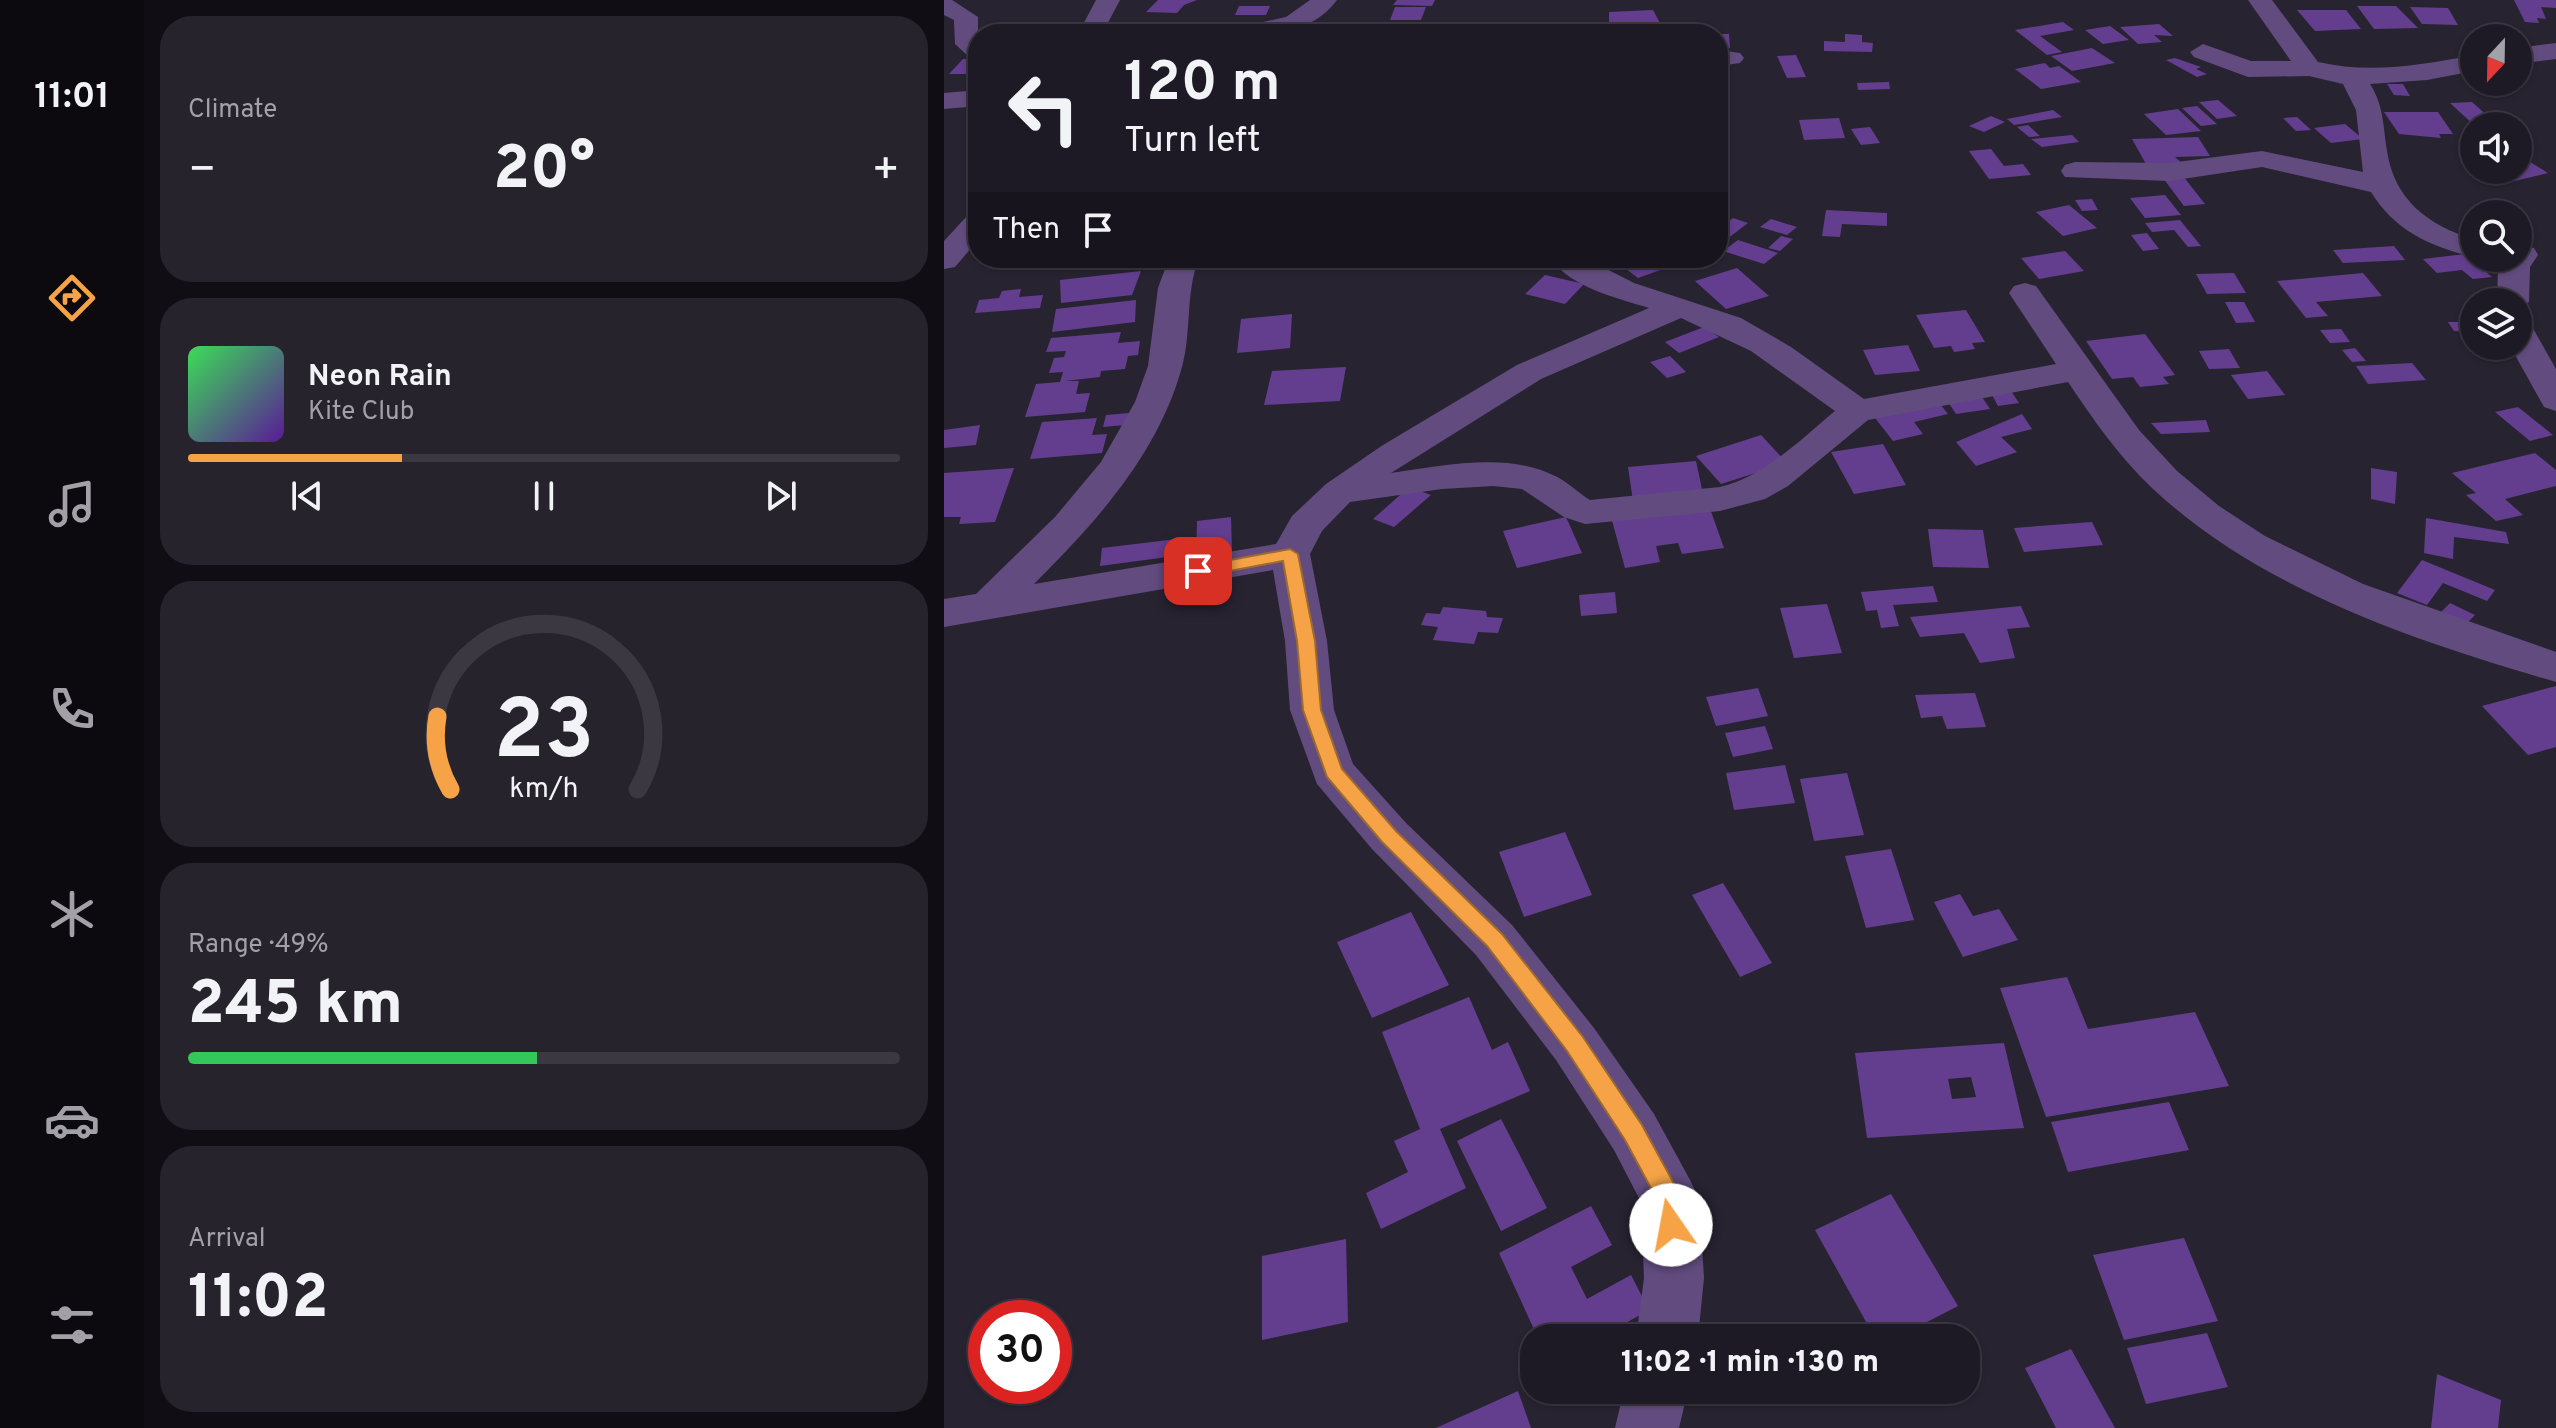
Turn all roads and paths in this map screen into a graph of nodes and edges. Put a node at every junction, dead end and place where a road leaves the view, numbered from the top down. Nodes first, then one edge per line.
1 (1108, 0) edge
2 (1325, 0) edge
3 (2260, 0) edge
4 (944, 5) edge
5 (1095, 24) edge
6 (1290, 24) edge
7 (968, 45) edge
8 (2556, 51) edge
9 (2203, 52) dead end
10 (2532, 54) edge
11 (2460, 66) edge
12 (2309, 68) junction
13 (2352, 78) junction
14 (968, 99) edge
15 (944, 101) edge
16 (2075, 171) dead end
17 (2382, 186) junction
18 (968, 233) edge
19 (2460, 243) edge
20 (2532, 256) edge
21 (2556, 257) edge
22 (944, 260) edge
23 (1179, 268) edge
24 (1580, 268) edge
25 (2025, 293) dead end
26 (1681, 306) junction
27 (2532, 356) edge
28 (2080, 370) junction
29 (2556, 400) edge
30 (1857, 411) junction
31 (1339, 492) junction
32 (1290, 554) junction
33 (988, 606) junction
34 (944, 613) edge
35 (2549, 656) edge
36 (1669, 1324) edge
37 (1653, 1404) edge
38 (1647, 1428) edge

1 - 5 street
2 - 6 street
3 - 12 street
4 - 7 street
8 - 10 street
9 - 12 street
11 - 13 street
12 - 13 street
13 - 17 street
14 - 15 street
16 - 17 street
17 - 19 street
18 - 22 street
20 - 21 street
23 - 33 street
24 - 26 street
25 - 28 street
26 - 30 street
26 - 31 street
27 - 29 street
28 - 30 street
28 - 35 street
30 - 31 street
31 - 32 street
32 - 33 street
32 - 36 street
33 - 34 street
37 - 38 street

